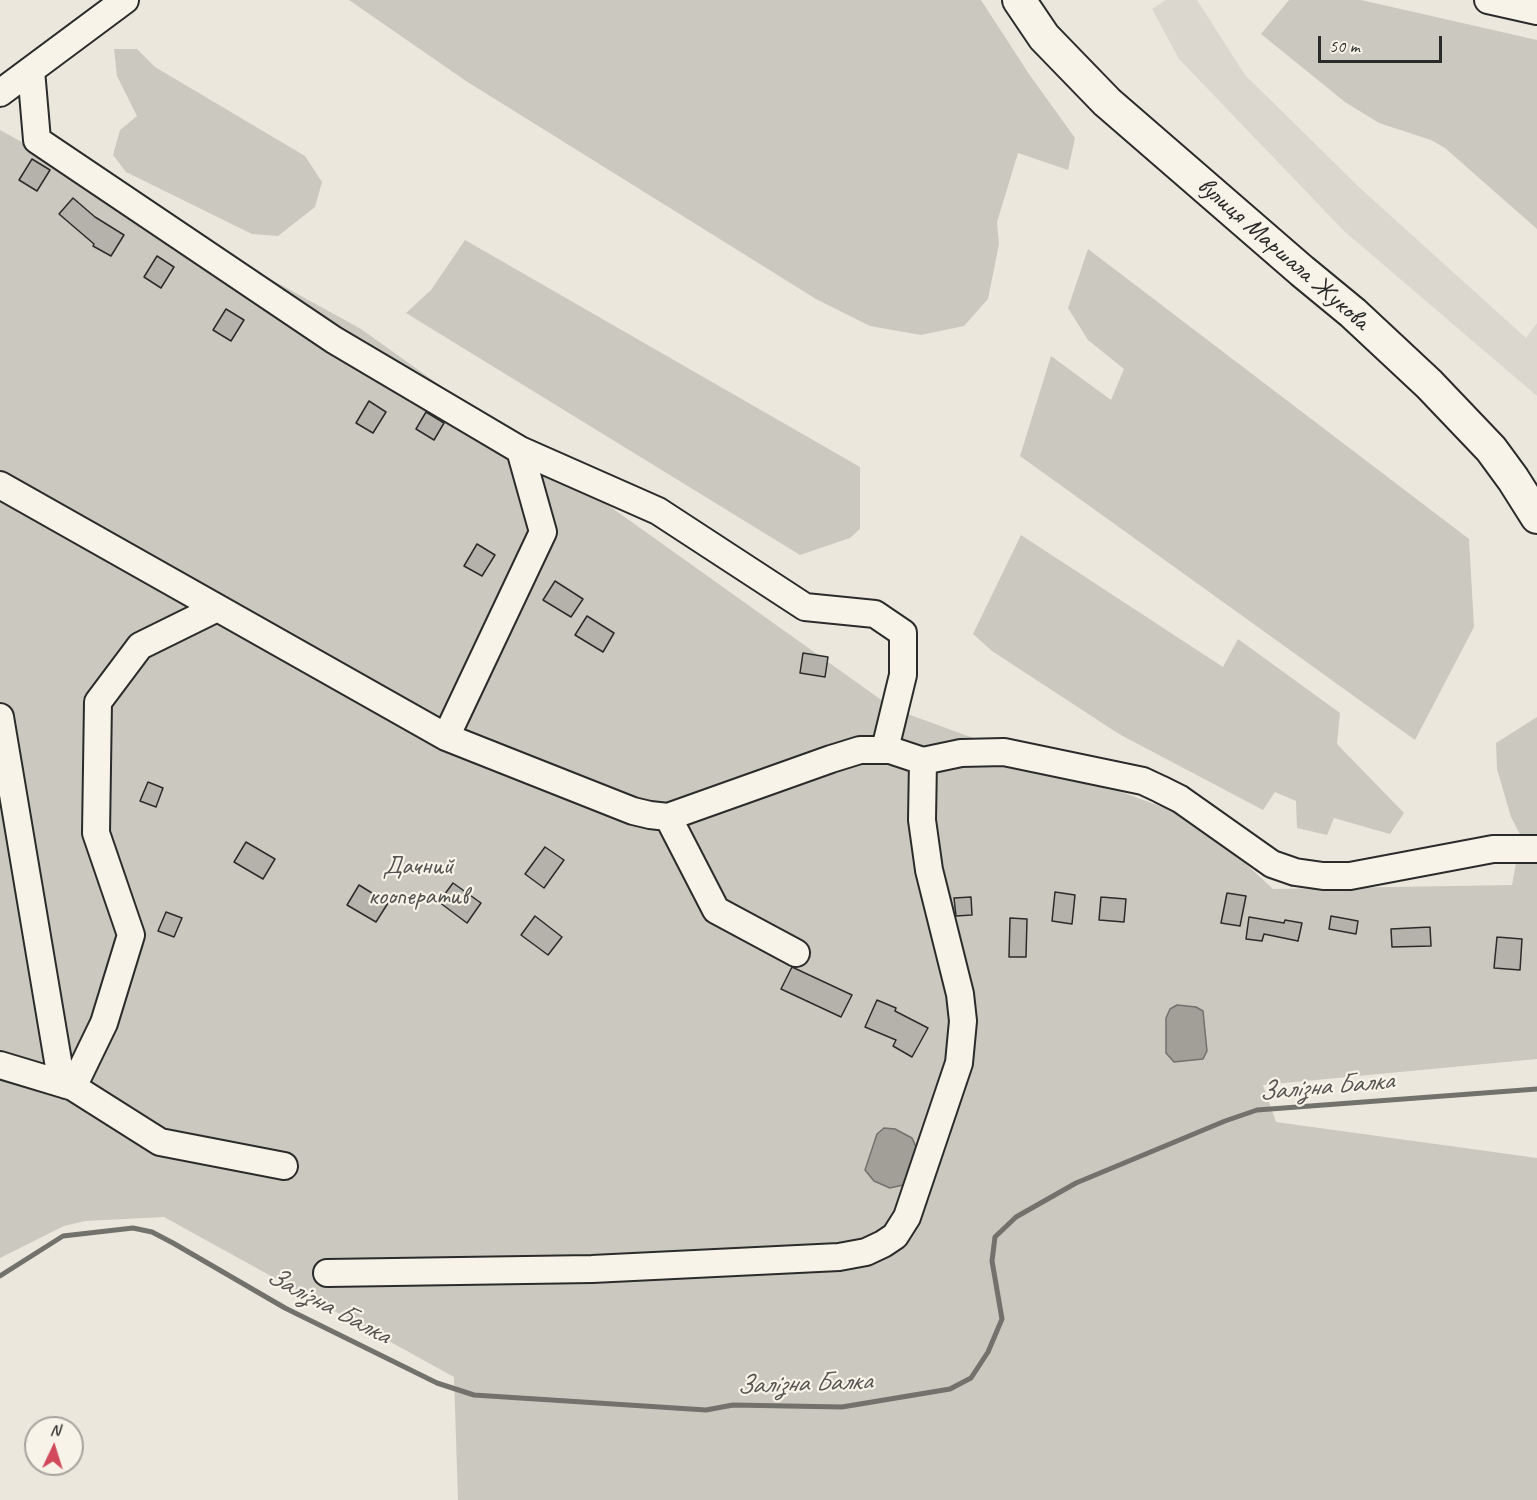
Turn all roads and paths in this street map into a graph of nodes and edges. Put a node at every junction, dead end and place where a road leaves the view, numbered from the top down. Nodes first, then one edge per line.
1 (125, 0) edge
2 (1018, 0) edge
3 (1488, 0) edge
4 (1537, 11) edge
5 (31, 70) junction
6 (0, 93) edge
7 (520, 450) junction
8 (0, 485) edge
9 (1537, 517) edge
10 (217, 608) junction
11 (0, 717) edge
12 (446, 737) junction
13 (885, 750) junction
14 (923, 761) junction
15 (668, 817) junction
16 (1537, 849) edge
17 (796, 953) dead end
18 (0, 1065) edge
19 (69, 1086) junction
20 (284, 1166) dead end
21 (327, 1273) dead end

1 - 5 street
2 - 9 main road, вулиця Маршала Жукова
3 - 4 street
5 - 6 street
5 - 7 street
7 - 12 street
7 - 13 street
8 - 10 street
10 - 12 street
10 - 19 street
11 - 19 street
12 - 15 street
13 - 14 street
13 - 15 street
14 - 16 street
14 - 21 street
15 - 17 street
18 - 19 street
19 - 20 street

